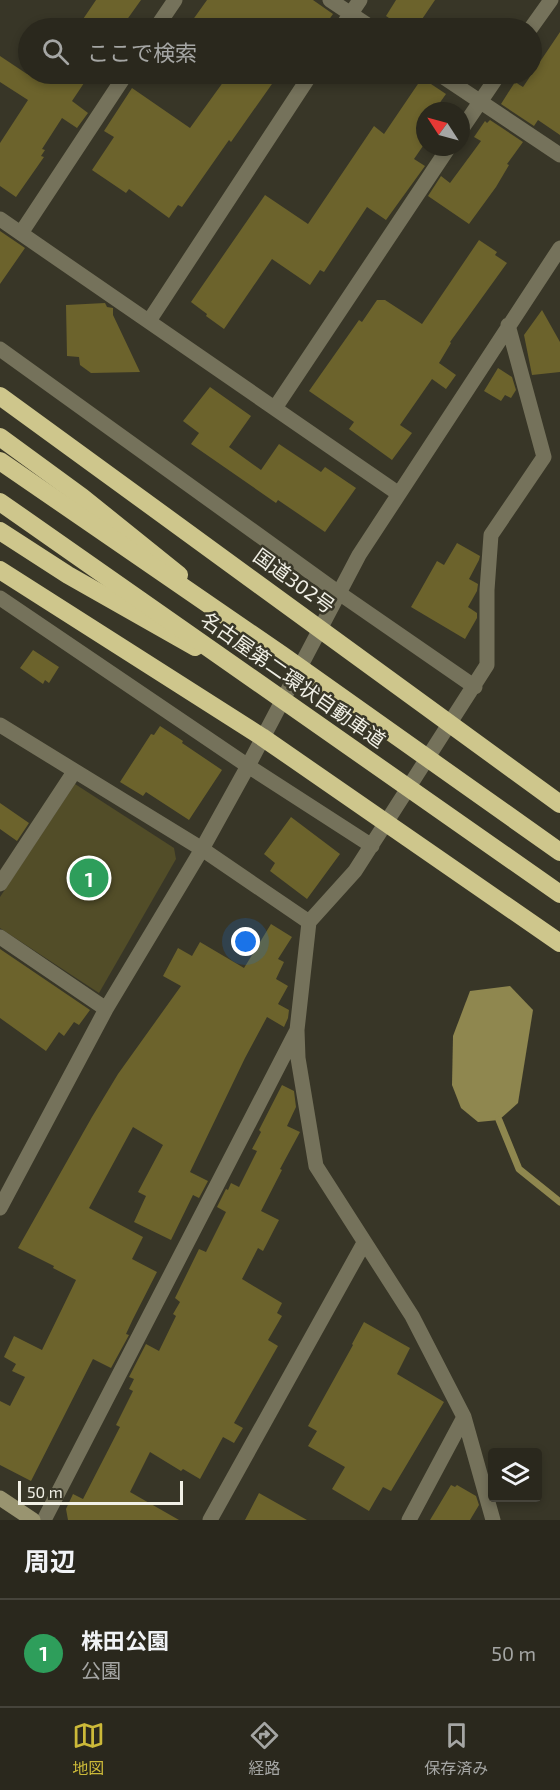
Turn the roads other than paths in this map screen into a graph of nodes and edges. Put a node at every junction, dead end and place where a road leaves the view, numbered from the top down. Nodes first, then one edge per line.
1 (175, 0) edge
2 (330, 0) edge
3 (360, 0) edge
4 (551, 0) edge
5 (350, 14) junction
6 (163, 18) edge
7 (347, 18) edge
8 (356, 18) edge
9 (538, 18) edge
10 (119, 84) edge
11 (304, 84) edge
12 (454, 84) edge
13 (492, 84) edge
14 (480, 101) junction
15 (470, 116) edge
16 (443, 156) edge
17 (560, 156) edge
18 (0, 219) edge
19 (21, 233) junction
20 (560, 248) edge
21 (149, 321) junction
22 (508, 325) junction
23 (0, 349) edge
24 (0, 396) edge
25 (275, 408) junction
26 (0, 437) edge
27 (0, 461) edge
28 (399, 494) junction
29 (0, 502) edge
30 (0, 531) edge
31 (0, 570) edge
32 (339, 592) junction
33 (0, 598) edge
34 (249, 632) junction
35 (252, 678) junction
36 (475, 687) junction
37 (0, 725) edge
38 (248, 766) junction
39 (74, 772) junction
40 (560, 804) edge
41 (372, 846) junction
42 (202, 849) junction
43 (560, 852) edge
44 (0, 884) edge
45 (560, 894) edge
46 (309, 922) junction
47 (0, 937) edge
48 (560, 943) edge
49 (106, 1009) junction
50 (297, 1030) junction
51 (0, 1208) edge
52 (364, 1243) junction
53 (464, 1417) junction
54 (0, 1498) edge
55 (33, 1520) edge
56 (44, 1520) edge
57 (210, 1520) edge
58 (409, 1520) edge
59 (493, 1520) edge

1 - 6 street
2 - 5 street
3 - 5 street
4 - 9 street
5 - 7 street
5 - 8 street
10 - 19 street
11 - 21 street
12 - 14 street
13 - 14 street
14 - 15 street
14 - 17 street
16 - 25 street
18 - 19 street
19 - 21 street
20 - 22 street
21 - 25 street
22 - 28 street
22 - 36 street
23 - 32 street
24 - 40 highway, 国道302号, bridge
25 - 28 street
26 - 34 highway, bridge
27 - 34 highway, 名古屋第二環状自動車道, bridge
28 - 32 street
29 - 35 highway, 名古屋第二環状自動車道, bridge
30 - 35 highway, bridge
31 - 48 highway, bridge
32 - 36 street
32 - 38 street
33 - 38 street
34 - 43 highway, 名古屋第二環状自動車道, bridge
35 - 45 highway, 名古屋第二環状自動車道, bridge
36 - 41 street
37 - 39 street
38 - 41 street
38 - 42 street
39 - 42 street
39 - 44 street
41 - 46 street
42 - 46 street
42 - 49 street
46 - 50 street
47 - 49 street
49 - 51 street
50 - 52 street
50 - 56 street
52 - 53 street
52 - 57 street
53 - 58 street
53 - 59 street
54 - 55 street

